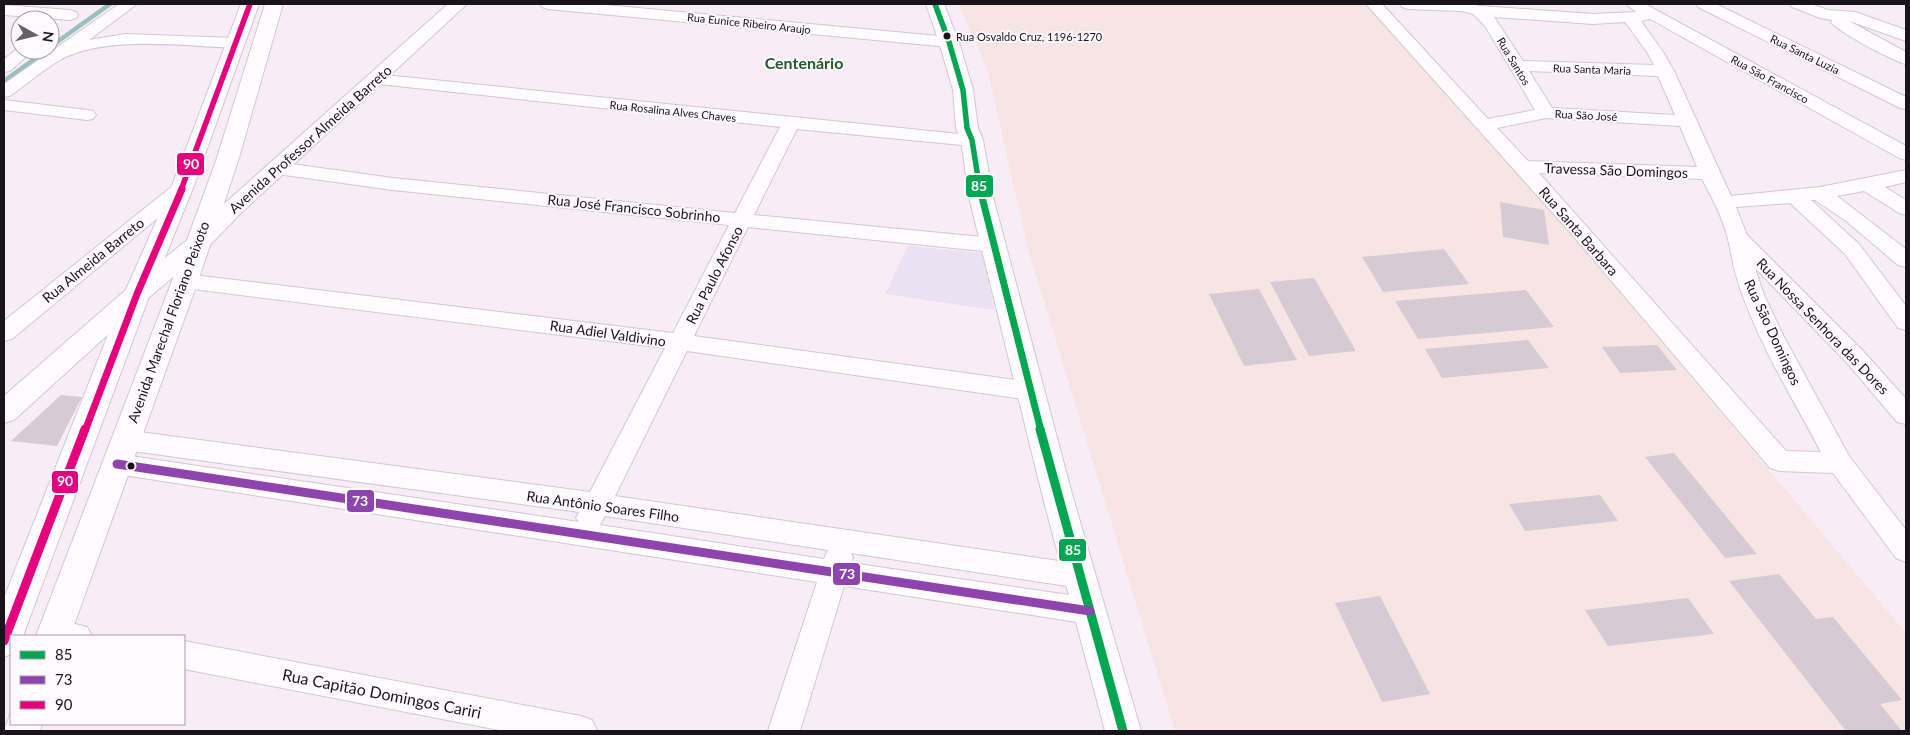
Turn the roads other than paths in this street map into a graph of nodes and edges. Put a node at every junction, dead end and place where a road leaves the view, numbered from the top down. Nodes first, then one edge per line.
1 (129, 4) edge
2 (250, 4) edge
3 (274, 4) edge
4 (458, 4) edge
5 (548, 4) edge
6 (935, 4) edge
7 (1374, 4) edge
8 (1408, 4) edge
9 (1704, 4) edge
10 (1798, 4) edge
11 (1840, 4) edge
12 (1461, 5) edge
13 (1632, 11) edge
14 (1479, 12) junction
15 (60, 14) edge
16 (1826, 15) junction
17 (1855, 18) junction
18 (60, 23) edge
19 (1906, 36) edge
20 (950, 42) junction
21 (234, 43) junction
22 (60, 52) edge
23 (60, 54) edge
24 (1906, 59) edge
25 (49, 60) edge
26 (1519, 66) junction
27 (1665, 71) junction
28 (381, 74) junction
29 (4, 92) edge
30 (1906, 104) edge
31 (4, 105) edge
32 (1546, 113) junction
33 (87, 115) dead end
34 (1688, 121) junction
35 (791, 123) junction
36 (1485, 125) junction
37 (969, 134) junction
38 (1906, 154) edge
39 (1523, 167) junction
40 (276, 168) junction
41 (1709, 173) junction
42 (1906, 176) edge
43 (1868, 185) junction
44 (182, 188) junction
45 (1817, 192) junction
46 (1796, 197) junction
47 (1724, 202) junction
48 (1906, 209) edge
49 (742, 220) junction
50 (1738, 238) junction
51 (993, 244) junction
52 (196, 245) junction
53 (1906, 260) edge
54 (184, 281) junction
55 (137, 294) junction
56 (1906, 322) edge
57 (4, 333) edge
58 (679, 343) junction
59 (1031, 391) junction
60 (4, 412) edge
61 (1906, 415) edge
62 (121, 452) junction
63 (1840, 463) junction
64 (597, 504) junction
65 (582, 533) junction
66 (844, 541) junction
67 (1906, 550) edge
68 (834, 572) junction
69 (1080, 576) junction
70 (1090, 611) junction
71 (62, 635) edge
72 (4, 641) edge
73 (185, 655) edge
74 (581, 731) edge
75 (784, 731) edge
76 (1123, 731) edge

1 - 22 street
2 - 21 main road
3 - 52 main road, Avenida Marechal Floriano Peixoto
4 - 28 main road, Avenida Professor Almeida Barreto
5 - 20 street, Rua Eunice Ribeiro Araujo
6 - 20 main road
7 - 36 street, Rua Santa Barbara
8 - 12 street
9 - 30 street, Rua Santa Luzia
10 - 16 street
11 - 17 street
12 - 14 street
13 - 14 street
13 - 27 street, Rua São Domingos
13 - 38 street, Rua São Francisco
14 - 26 street, Rua Santos
15 - 18 street
16 - 17 street
16 - 24 street
17 - 19 street
20 - 37 main road
21 - 23 street
21 - 44 main road
25 - 29 street
26 - 27 street, Rua Santa Maria
26 - 32 street, Rua Santos
27 - 34 street, Rua São Domingos
28 - 35 street, Rua Rosalina Alves Chaves
28 - 37 street, Rua Rosalina Alves Chaves
28 - 40 main road, Avenida Professor Almeida Barreto
31 - 33 street
32 - 34 street, Rua São José
32 - 36 street, Rua São José
34 - 41 street, Rua São Domingos
35 - 37 street, Rua Rosalina Alves Chaves
35 - 49 street, Rua Paulo Afonso
36 - 39 street, Rua Santa Barbara
37 - 51 main road
39 - 41 street, Travessa São Domingos
39 - 63 street, Rua Santa Barbara
40 - 49 street, Rua José Francisco Sobrinho
40 - 52 main road, Avenida Professor Almeida Barreto
41 - 47 street, Rua São Domingos
42 - 43 street
43 - 45 street
43 - 48 street
44 - 55 main road
44 - 57 street, Rua Almeida Barreto
45 - 46 street
45 - 53 street
46 - 47 street
46 - 56 street
47 - 50 street, Rua São Domingos
49 - 51 street, Rua José Francisco Sobrinho
49 - 58 street, Rua Paulo Afonso
50 - 61 street, Rua Nossa Senhora das Dores
50 - 63 street, Rua São Domingos
51 - 59 main road
52 - 54 main road, Avenida Marechal Floriano Peixoto
52 - 55 main road, Avenida Professor Almeida Barreto
54 - 58 street, Rua Adiel Valdivino
54 - 62 main road, Avenida Marechal Floriano Peixoto
55 - 60 main road, Avenida Professor Almeida Barreto
55 - 72 main road
58 - 59 street, Rua Adiel Valdivino
58 - 64 street, Rua Paulo Afonso
59 - 69 main road
62 - 64 street, Rua Antônio Soares Filho
62 - 65 street
62 - 71 main road, Avenida Marechal Floriano Peixoto
63 - 67 street, Rua São Domingos
64 - 65 street, Rua Paulo Afonso
64 - 66 street, Rua Antônio Soares Filho
65 - 68 street
66 - 68 street
66 - 69 street, Rua Antônio Soares Filho
68 - 70 street
68 - 75 street
69 - 70 main road
70 - 76 main road
73 - 74 street, Rua Capitão Domingos Cariri

